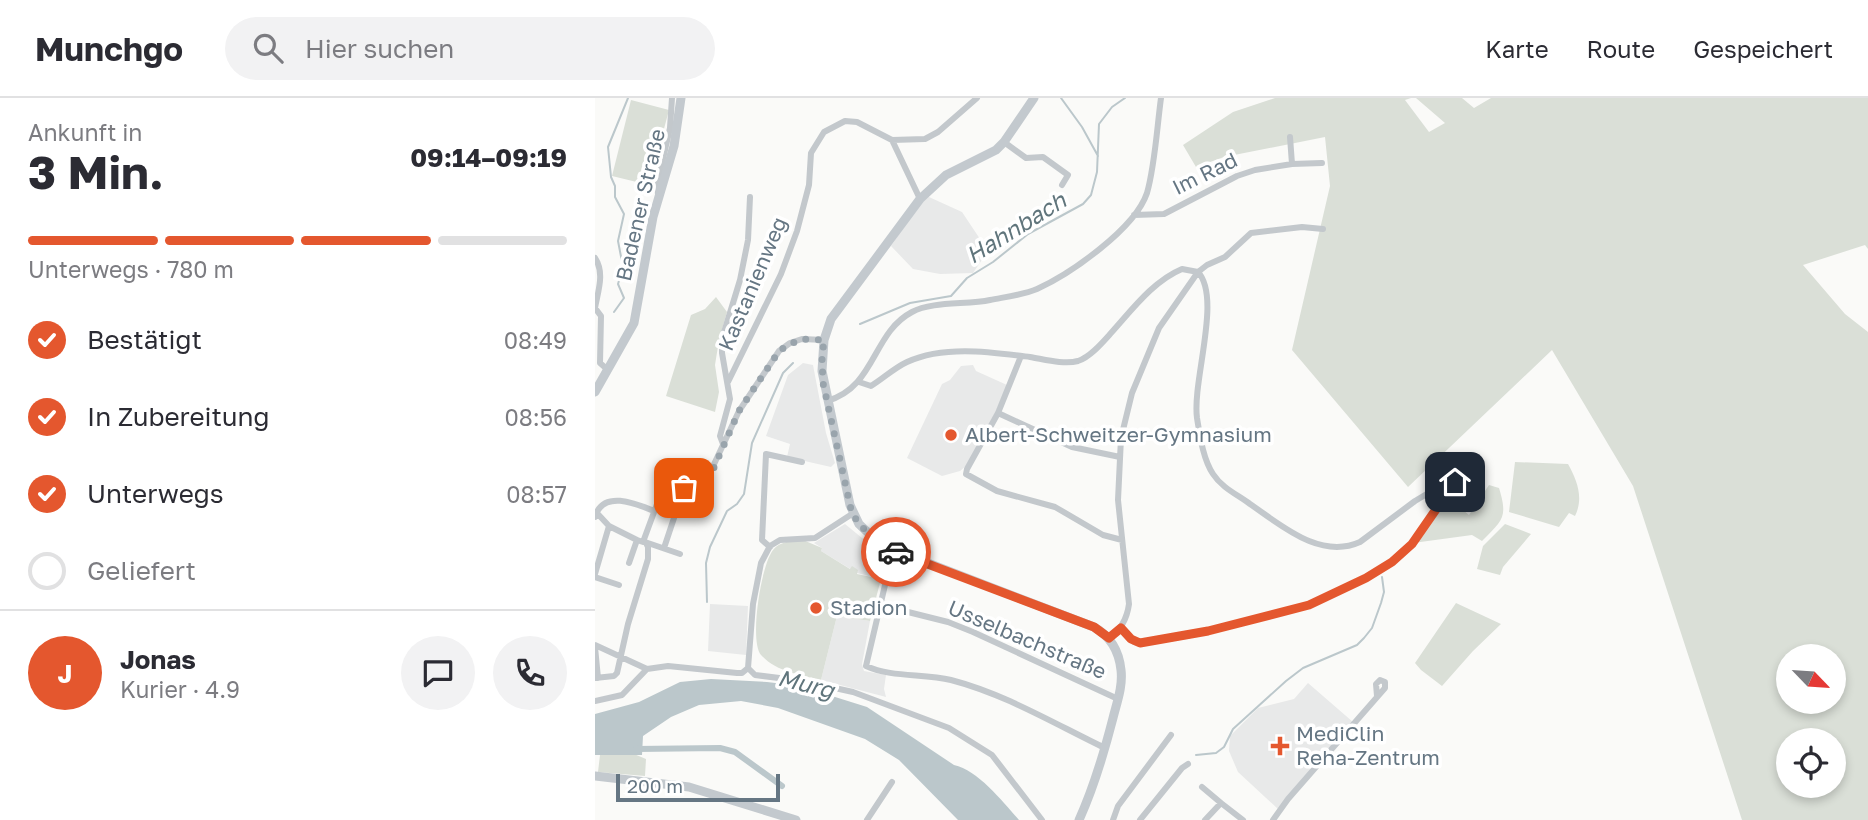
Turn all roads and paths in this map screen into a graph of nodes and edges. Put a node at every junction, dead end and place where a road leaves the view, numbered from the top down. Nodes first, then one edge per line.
1 (672, 98) edge
2 (681, 98) edge
3 (977, 98) edge
4 (1034, 98) edge
5 (1161, 98) edge
6 (1290, 137) dead end
7 (892, 140) junction
8 (1004, 142) junction
9 (1322, 163) dead end
10 (1292, 164) junction
11 (1062, 185) dead end
12 (658, 196) junction
13 (750, 197) dead end
14 (920, 199) junction
15 (1134, 215) junction
16 (1323, 229) dead end
17 (595, 258) edge
18 (1198, 272) junction
19 (595, 308) edge
20 (824, 340) junction
21 (1021, 356) junction
22 (608, 370) junction
23 (728, 382) junction
24 (859, 382) junction
25 (595, 392) edge
26 (827, 401) junction
27 (998, 413) junction
28 (723, 444) junction
29 (1120, 457) junction
30 (802, 462) dead end
31 (684, 488) junction
32 (655, 511) junction
33 (595, 513) edge
34 (852, 514) junction
35 (609, 526) junction
36 (1122, 540) junction
37 (642, 541) junction
38 (770, 547) junction
39 (664, 548) junction
40 (893, 551) junction
41 (680, 554) dead end
42 (629, 562) dead end
43 (595, 575) edge
44 (619, 585) dead end
45 (880, 605) junction
46 (1121, 628) junction
47 (1109, 638) junction
48 (595, 646) edge
49 (620, 656) junction
50 (647, 668) junction
51 (748, 668) junction
52 (597, 678) edge
53 (1377, 696) dead end
54 (1118, 699) junction
55 (595, 701) edge
56 (1171, 735) dead end
57 (1105, 748) junction
58 (1188, 764) dead end
59 (595, 776) edge
60 (892, 782) dead end
61 (1202, 787) dead end
62 (1221, 803) junction
63 (796, 820) edge
64 (867, 820) edge
65 (1042, 820) edge
66 (1079, 820) edge
67 (1113, 820) edge
68 (1140, 820) edge
69 (1205, 820) edge
70 (1243, 820) edge
71 (1273, 820) edge

1 - 12 street
2 - 12 street, Badener Straße
3 - 7 street
4 - 8 street
5 - 15 street
6 - 10 street
7 - 14 street
7 - 23 street, Kastanienweg
8 - 11 street
8 - 14 street
9 - 10 street, Im Rad
10 - 15 street, Im Rad
12 - 22 street, Badener Straße
13 - 23 street
14 - 20 street
15 - 24 street
16 - 18 street
17 - 19 street
18 - 21 street
18 - 29 street
18 - 46 street
19 - 22 street
20 - 26 street
20 - 28 street
21 - 24 street
21 - 27 street
22 - 25 street, Badener Straße
23 - 28 street
24 - 26 street
26 - 34 street
27 - 29 street
27 - 36 street
28 - 31 street
29 - 36 street
30 - 38 street
31 - 32 street
31 - 39 street
32 - 33 street
32 - 37 street
33 - 35 street
34 - 38 street
34 - 40 street
35 - 37 street
35 - 43 street
36 - 46 street
37 - 39 street
37 - 42 street
37 - 49 street
38 - 51 street
39 - 41 street
40 - 45 street
40 - 47 street
43 - 44 street
45 - 54 street, Usselbachstraße
45 - 57 street
46 - 47 street
47 - 54 street
48 - 49 street
48 - 52 street
49 - 50 street
49 - 52 street
50 - 51 street
50 - 55 street
51 - 65 street
53 - 71 street
54 - 57 street
56 - 67 street
57 - 66 street
58 - 68 street
59 - 63 street
60 - 64 street
61 - 62 street
62 - 69 street
62 - 70 street

